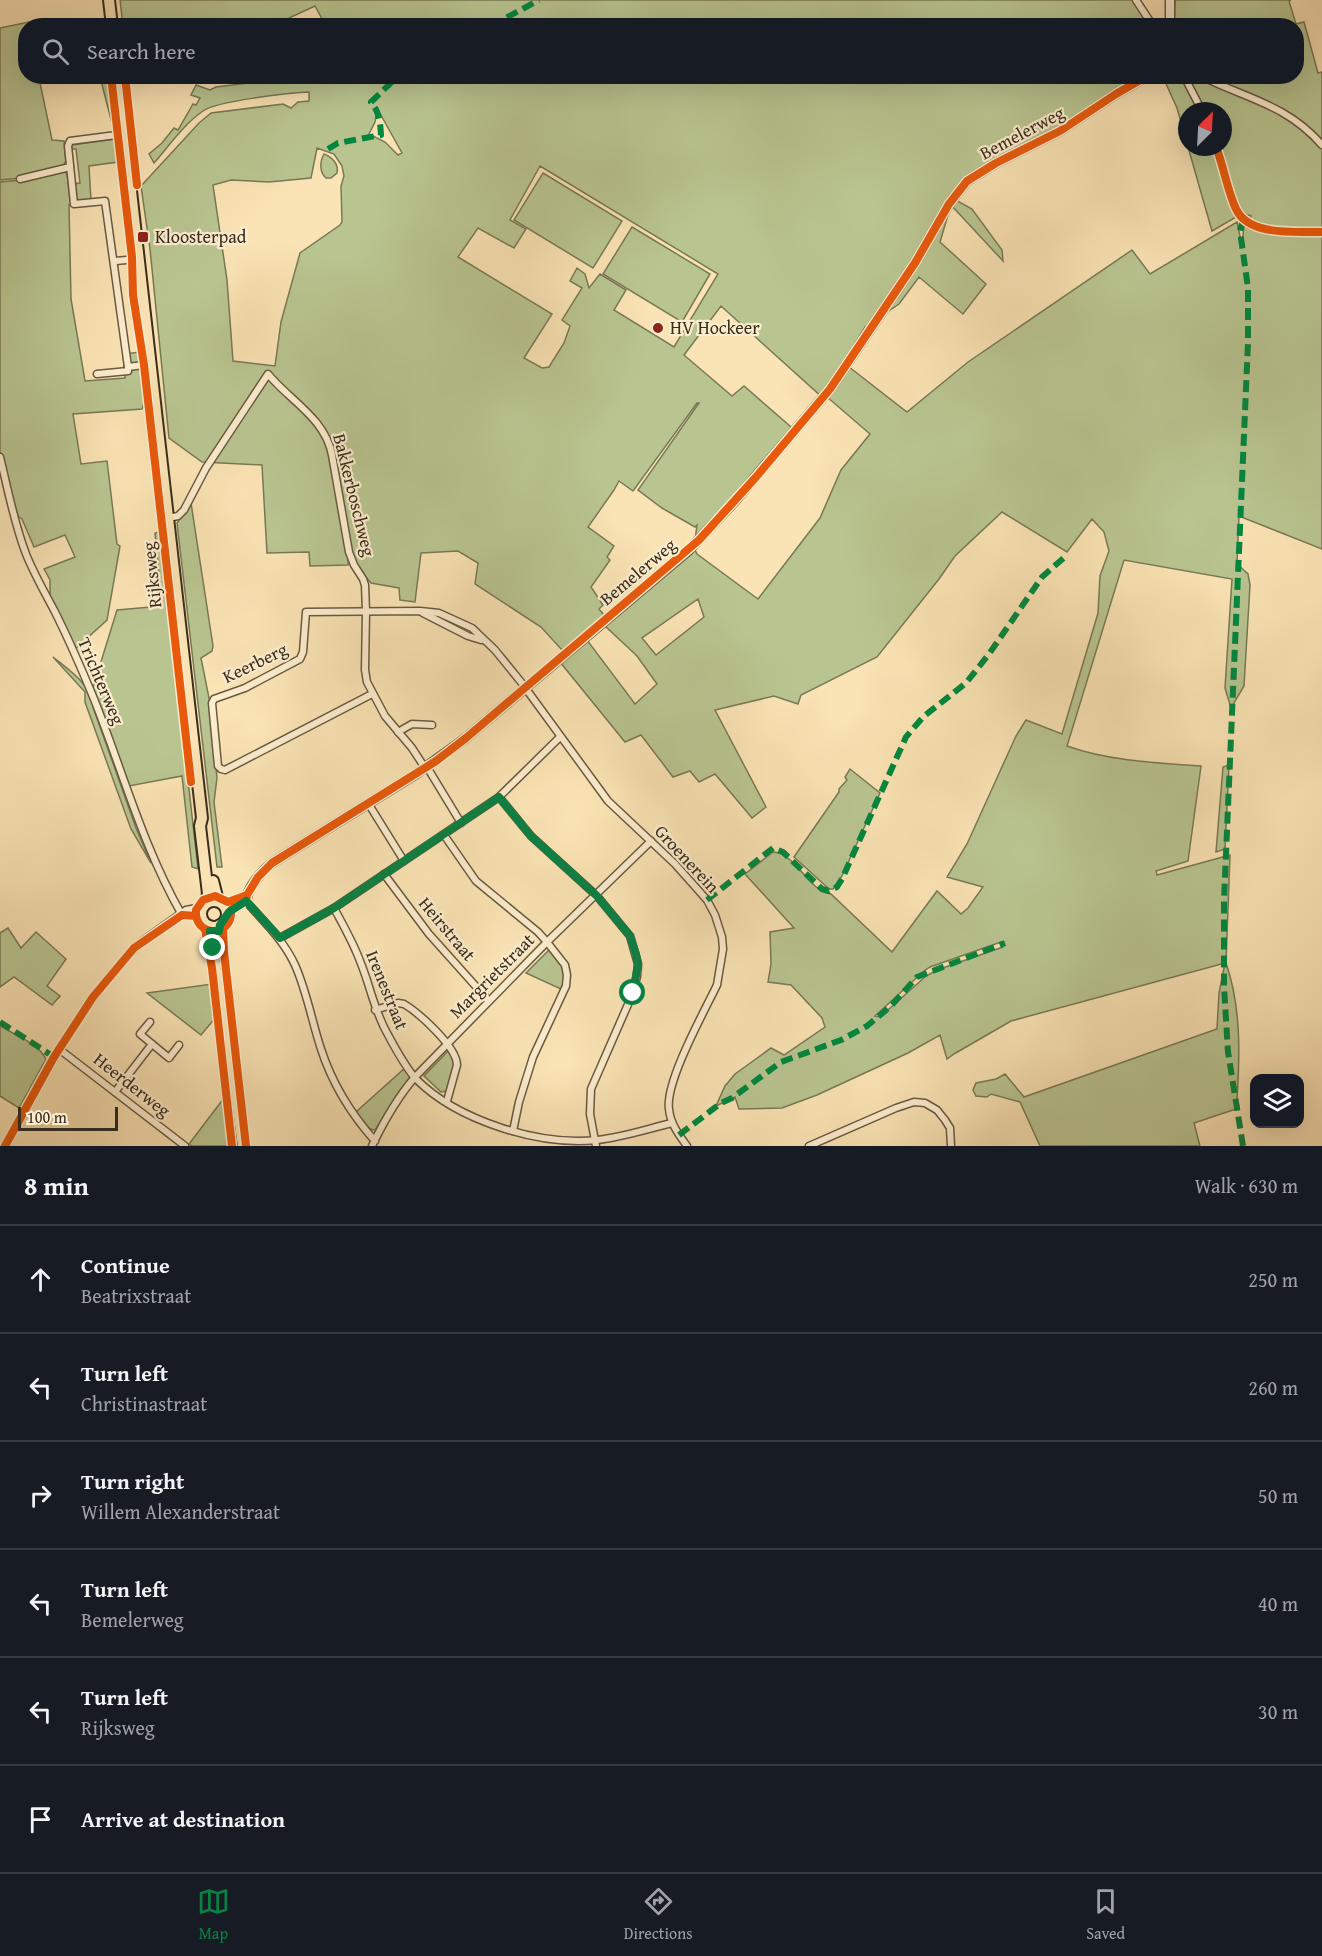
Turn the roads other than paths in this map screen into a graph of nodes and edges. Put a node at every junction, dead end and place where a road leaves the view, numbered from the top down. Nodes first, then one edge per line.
1 (109, 0) edge
2 (1136, 0) edge
3 (1170, 0) edge
4 (111, 18) edge
5 (1148, 18) edge
6 (1170, 18) edge
7 (119, 84) edge
8 (1133, 84) edge
9 (1188, 84) edge
10 (1219, 84) edge
11 (1198, 102) edge
12 (124, 134) junction
13 (1322, 145) edge
14 (1219, 156) edge
15 (70, 167) junction
16 (20, 179) dead end
17 (1322, 232) edge
18 (138, 259) junction
19 (115, 261) junction
20 (151, 364) junction
21 (128, 367) junction
22 (97, 374) dead end
23 (0, 457) edge
24 (168, 518) junction
25 (366, 611) junction
26 (526, 687) junction
27 (372, 694) junction
28 (432, 725) dead end
29 (398, 732) junction
30 (560, 737) junction
31 (426, 768) junction
32 (499, 797) junction
33 (368, 803) junction
34 (461, 823) junction
35 (444, 835) junction
36 (651, 841) junction
37 (404, 861) junction
38 (384, 874) junction
39 (597, 896) junction
40 (245, 898) junction
41 (334, 908) junction
42 (211, 912) junction
43 (182, 915) junction
44 (227, 915) joint
45 (280, 938) junction
46 (547, 942) junction
47 (489, 1001) junction
48 (375, 1011) junction
49 (150, 1022) dead end
50 (448, 1043) junction
51 (152, 1044) junction
52 (179, 1045) dead end
53 (59, 1048) junction
54 (231, 1076) junction
55 (415, 1077) junction
56 (115, 1092) junction
57 (447, 1101) junction
58 (672, 1123) junction
59 (513, 1131) junction
60 (373, 1143) edge
61 (595, 1143) edge
62 (4, 1146) edge
63 (185, 1146) edge
64 (237, 1146) edge
65 (243, 1146) edge
66 (687, 1146) edge
67 (809, 1146) edge
68 (951, 1146) edge

1 - 4 main road
2 - 5 street
3 - 6 street
7 - 12 main road, Rijksweg
8 - 26 street, Bemelerweg
9 - 11 street
10 - 13 street
12 - 15 street
12 - 18 main road, Rijksweg
14 - 17 street
15 - 16 street
15 - 19 street
18 - 19 street
18 - 20 main road, Rijksweg
19 - 21 street
20 - 21 street
20 - 24 main road, Rijksweg
21 - 22 street
23 - 43 street, Trichterweg
24 - 25 street, Bakkerboschweg
24 - 42 main road, Rijksweg
25 - 26 street, Groenerein
25 - 27 street, Bakkerboschweg
25 - 27 street, Keerberg
26 - 30 street, Groenerein
26 - 31 street, Bemelerweg
27 - 29 street, Bakkerboschweg
28 - 29 street
29 - 31 street, Bakkerboschweg
30 - 32 street
30 - 36 street, Groenerein
31 - 33 street, Bemelerweg
31 - 34 street
32 - 34 street
32 - 39 street
33 - 37 street
33 - 40 street, Bemelerweg
34 - 35 street
35 - 37 street
35 - 46 street
36 - 39 street, Margrietstraat
36 - 58 street, Groenerein
37 - 38 street
38 - 41 street
38 - 47 street, Heirstraat
39 - 46 street, Margrietstraat
39 - 61 street
40 - 42 street
40 - 44 street, Bemelerweg
40 - 45 street
41 - 45 street
41 - 48 street, Irenestraat
42 - 43 street
42 - 43 street
42 - 44 main road
42 - 54 main road, Rijksweg
43 - 53 street
45 - 60 street
46 - 47 street, Margrietstraat
46 - 59 street
47 - 50 street, Margrietstraat
48 - 50 street
48 - 55 street, Irenestraat
49 - 51 street
50 - 55 street, Margrietstraat
50 - 57 street
51 - 52 street
51 - 56 street
53 - 56 street, Heerderweg
53 - 62 street
54 - 64 main road, Rijksweg
54 - 65 main road, Rijksweg
55 - 57 street, Irenestraat
55 - 60 street, Margrietstraat
56 - 63 street, Heerderweg
57 - 59 street, Irenestraat
58 - 61 street, Irenestraat
58 - 66 street, Groenerein
59 - 61 street, Irenestraat
67 - 68 street

